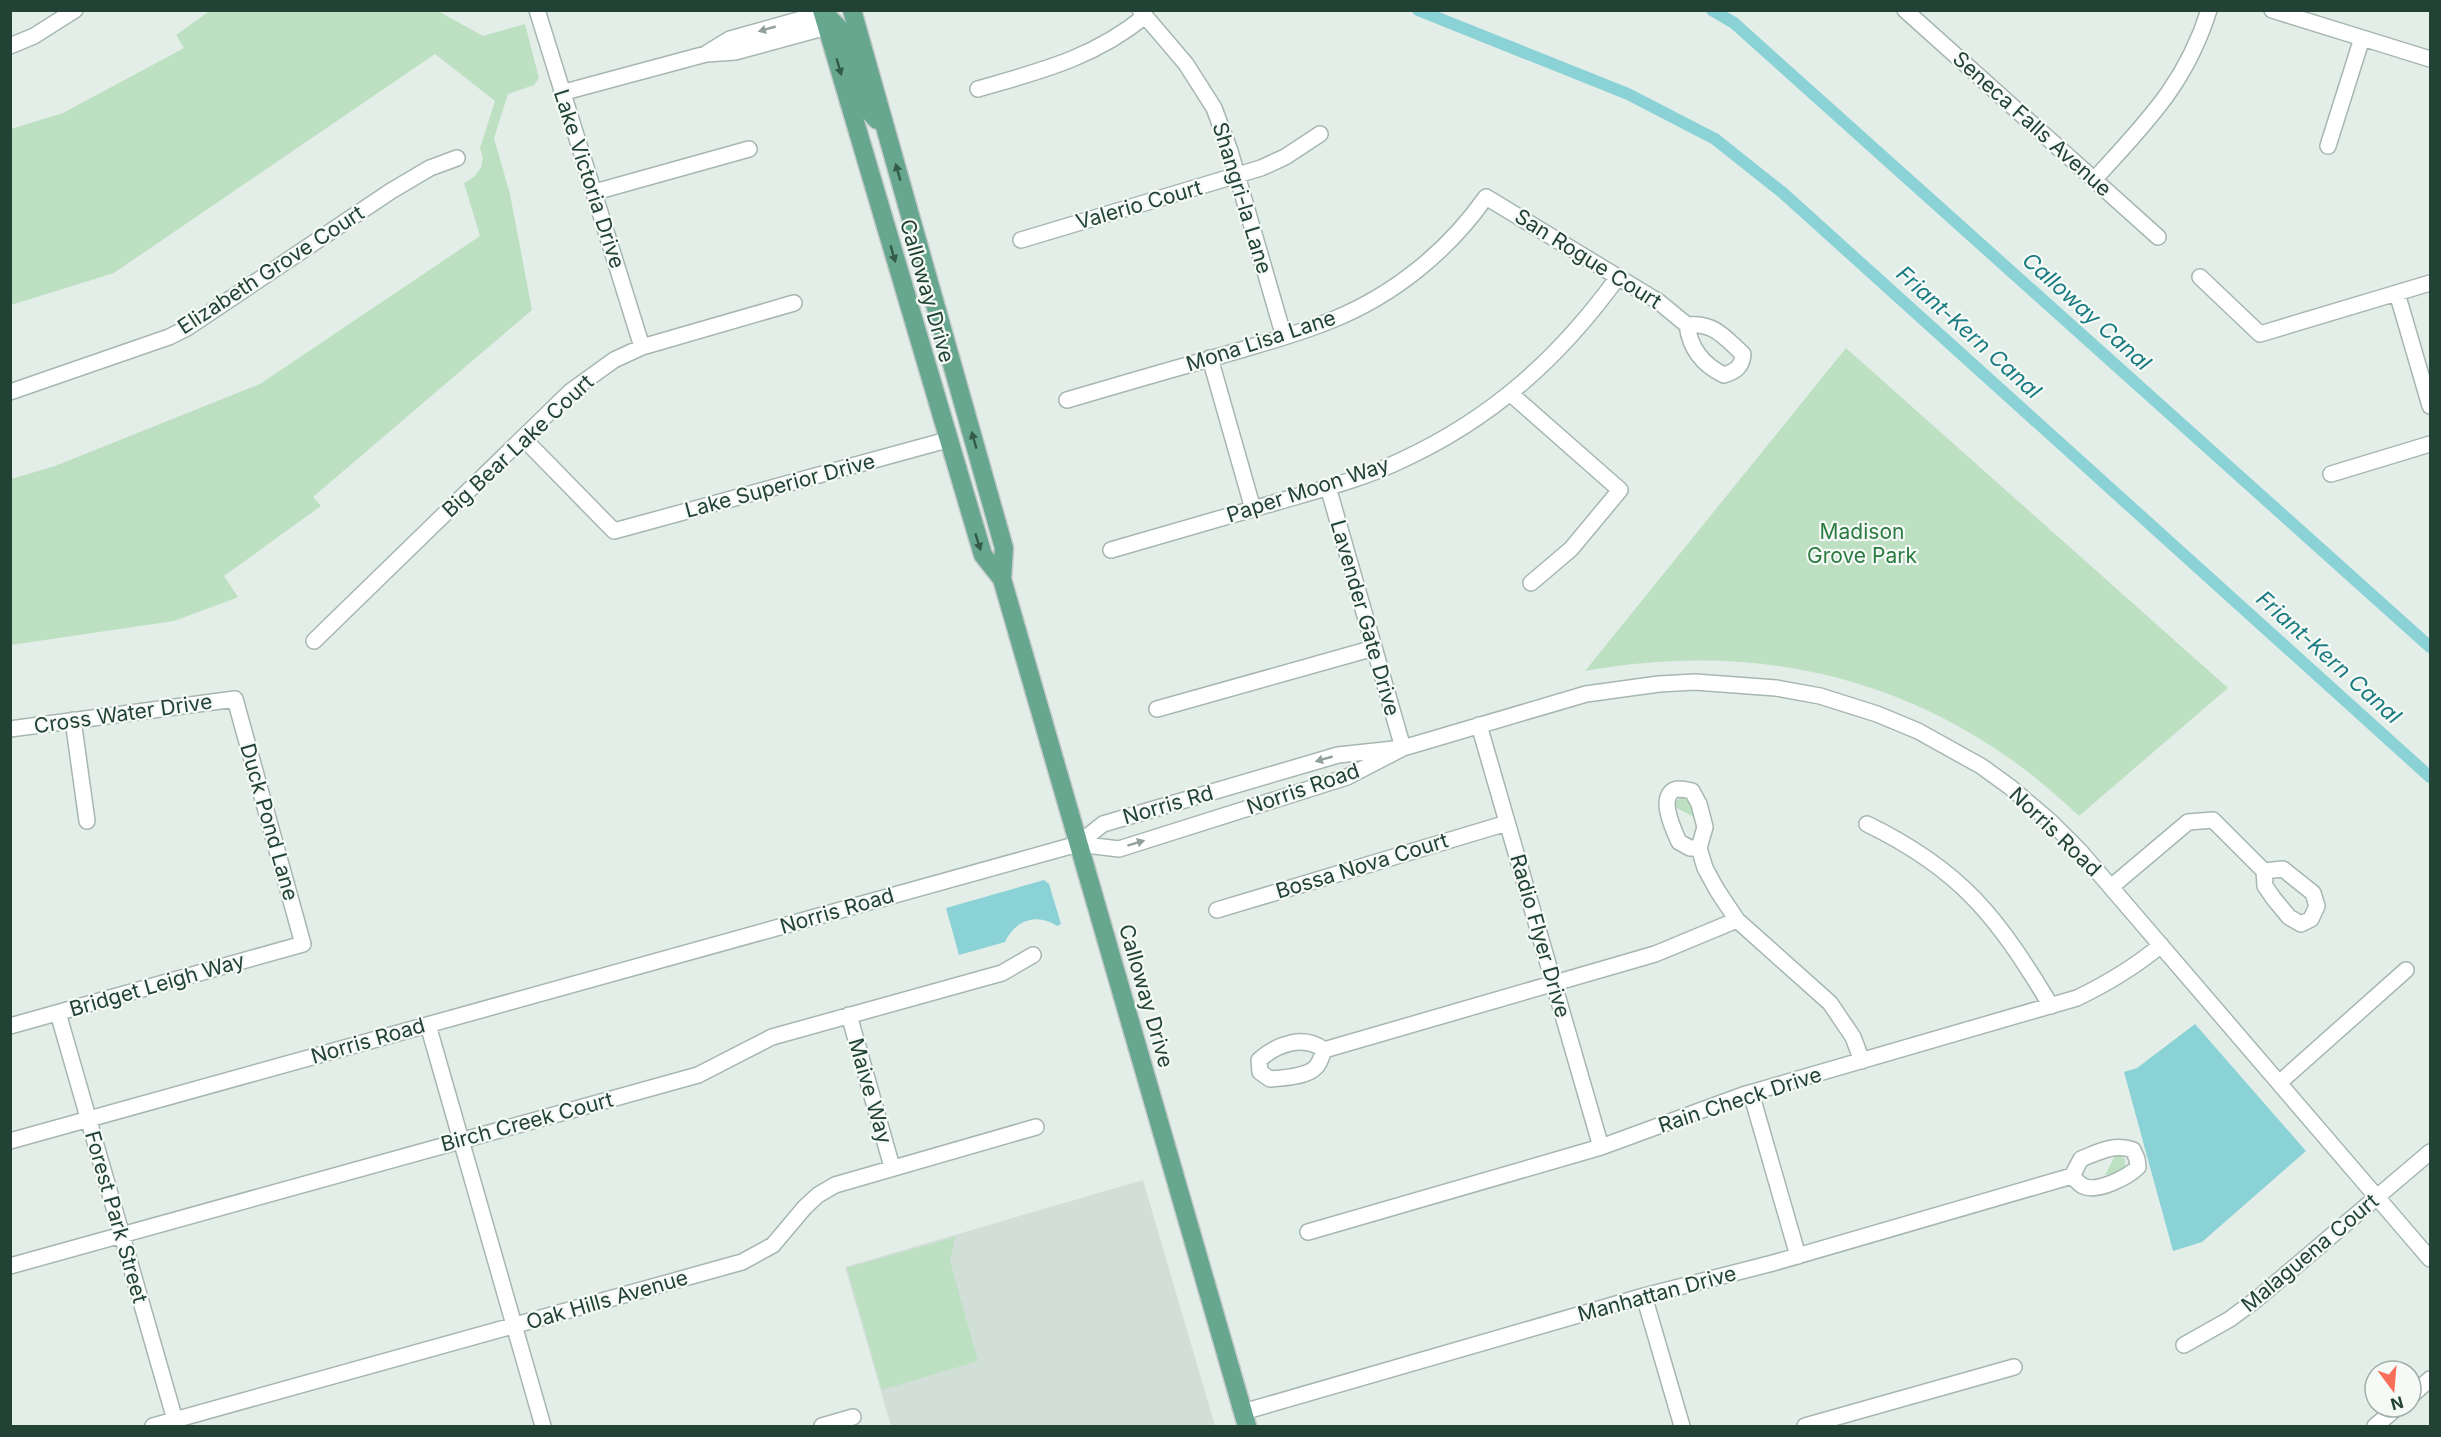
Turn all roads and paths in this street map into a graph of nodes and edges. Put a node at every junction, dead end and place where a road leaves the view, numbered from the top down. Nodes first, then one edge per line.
1 (75, 10) edge
2 (537, 10) edge
3 (852, 10) edge
4 (1905, 10) edge
5 (2209, 10) edge
6 (2272, 10) edge
7 (1142, 13) edge
8 (824, 17) edge
9 (2361, 38) junction
10 (10, 46) edge
11 (2430, 59) edge
12 (978, 89) dead end
13 (561, 93) junction
14 (886, 130) junction
15 (1320, 134) dead end
16 (2328, 146) dead end
17 (749, 149) dead end
18 (457, 158) dead end
19 (1238, 176) junction
20 (2094, 180) junction
21 (595, 192) junction
22 (1486, 197) joint
23 (2158, 237) dead end
24 (1021, 240) dead end
25 (1618, 277) junction
26 (2200, 278) dead end
27 (2430, 283) edge
28 (2397, 293) junction
29 (795, 303) dead end
30 (1687, 325) dead end
31 (1284, 337) junction
32 (642, 347) junction
33 (1210, 358) junction
34 (10, 392) edge
35 (1511, 394) junction
36 (1067, 400) dead end
37 (2430, 406) edge
38 (523, 438) junction
39 (947, 440) junction
40 (2430, 444) edge
41 (2331, 474) dead end
42 (1328, 487) junction
43 (1253, 508) junction
44 (1002, 538) junction
45 (1111, 550) dead end
46 (1002, 579) junction
47 (1532, 583) dead end
48 (314, 641) dead end
49 (1374, 648) junction
50 (235, 699) joint
51 (1157, 709) dead end
52 (73, 720) junction
53 (1479, 725) junction
54 (10, 729) edge
55 (1403, 748) junction
56 (87, 821) dead end
57 (1507, 823) junction
58 (1867, 824) dead end
59 (1078, 844) junction
60 (1699, 848) dead end
61 (2264, 871) dead end
62 (2111, 887) junction
63 (1217, 910) dead end
64 (1737, 920) junction
65 (303, 945) joint
66 (2161, 945) junction
67 (1033, 955) dead end
68 (2406, 970) dead end
69 (1554, 984) junction
70 (2051, 1006) junction
71 (58, 1012) junction
72 (849, 1015) junction
73 (428, 1025) junction
74 (10, 1026) edge
75 (1324, 1050) dead end
76 (1862, 1061) junction
77 (2279, 1083) junction
78 (1751, 1093) junction
79 (88, 1119) junction
80 (1036, 1127) dead end
81 (461, 1140) junction
82 (10, 1141) edge
83 (1601, 1147) junction
84 (2430, 1152) edge
85 (892, 1167) junction
86 (2072, 1176) dead end
87 (2377, 1197) junction
88 (1308, 1232) dead end
89 (121, 1235) junction
90 (1798, 1256) junction
91 (2430, 1259) edge
92 (10, 1266) edge
93 (1644, 1296) junction
94 (514, 1326) junction
95 (2184, 1345) dead end
96 (2014, 1367) dead end
97 (853, 1417) dead end
98 (1245, 1419) edge
99 (175, 1420) junction
100 (153, 1426) edge
101 (543, 1426) edge
102 (822, 1426) edge
103 (1682, 1426) edge
104 (1805, 1426) edge

1 - 10 street
2 - 13 street, Lake Victoria Drive
3 - 14 main road, Calloway Drive
4 - 20 street, Seneca Falls Avenue
5 - 20 street
6 - 9 street
7 - 12 street
7 - 19 street, Shangri-la Lane
8 - 13 street
8 - 14 main road
8 -> 39 main road, Calloway Drive
9 - 11 street
9 - 16 street
13 - 21 street, Lake Victoria Drive
44 -> 14 main road, Calloway Drive
15 - 19 street, Valerio Court
17 - 21 street
18 - 34 street, Elizabeth Grove Court
19 - 24 street, Valerio Court
19 - 31 street, Shangri-la Lane
20 - 23 street, Seneca Falls Avenue
21 - 32 street, Lake Victoria Drive
22 - 25 street, San Rogue Court
22 - 31 street, Mona Lisa Lane
25 - 30 street, San Rogue Court
25 - 35 street, Paper Moon Way
26 - 28 street
27 - 28 street
28 - 37 street
29 - 32 street, Big Bear Lake Court
31 - 33 street, Mona Lisa Lane
32 - 38 street, Big Bear Lake Court
33 - 36 street, Mona Lisa Lane
33 - 43 street
35 - 42 street, Paper Moon Way
35 - 47 street
38 - 39 street, Lake Superior Drive
38 - 48 street, Big Bear Lake Court
39 - 44 main road
39 -> 46 main road, Calloway Drive
40 - 41 street
42 - 43 street, Paper Moon Way
42 - 49 street, Lavender Gate Drive
43 - 45 street, Paper Moon Way
44 - 46 main road, Calloway Drive
46 - 59 main road, Calloway Drive
49 - 51 street
49 - 55 street, Lavender Gate Drive
50 - 52 street, Cross Water Drive
50 - 65 street, Duck Pond Lane
52 - 54 street, Cross Water Drive
52 - 56 street
53 - 55 street, Norris Road
53 - 57 street, Radio Flyer Drive
53 - 62 street, Norris Road
55 -> 59 street, Norris Rd
59 -> 55 street, Norris Road
57 - 63 street, Bossa Nova Court
57 - 69 street, Radio Flyer Drive
58 - 70 street
59 - 73 street, Norris Road
59 - 98 main road, Calloway Drive
60 - 64 street
61 - 62 street
62 - 66 street, Norris Road
64 - 69 street
64 - 76 street
65 - 71 street, Bridget Leigh Way
66 - 70 street, Rain Check Drive
66 - 77 street, Norris Road
67 - 72 street, Birch Creek Court
68 - 77 street
69 - 75 street
69 - 83 street, Radio Flyer Drive
70 - 76 street, Rain Check Drive
71 - 74 street, Bridget Leigh Way
71 - 79 street, Forest Park Street
72 - 81 street, Birch Creek Court
72 - 85 street, Maive Way
73 - 79 street, Norris Road
73 - 81 street
76 - 78 street, Rain Check Drive
77 - 87 street, Norris Road
78 - 83 street, Rain Check Drive
78 - 90 street
79 - 82 street, Norris Road
79 - 89 street, Forest Park Street
80 - 85 street, Oak Hills Avenue
81 - 89 street, Birch Creek Court
81 - 94 street
83 - 88 street, Rain Check Drive
84 - 87 street, Malaguena Court
85 - 94 street, Oak Hills Avenue
86 - 90 street, Manhattan Drive
87 - 91 street, Norris Road
87 - 95 street, Malaguena Court
89 - 92 street, Birch Creek Court
89 - 99 street, Forest Park Street
90 - 93 street, Manhattan Drive
93 - 98 street, Manhattan Drive
93 - 103 street
94 - 99 street, Oak Hills Avenue
94 - 101 street
96 - 104 street
97 - 102 street
99 - 100 street, Oak Hills Avenue

